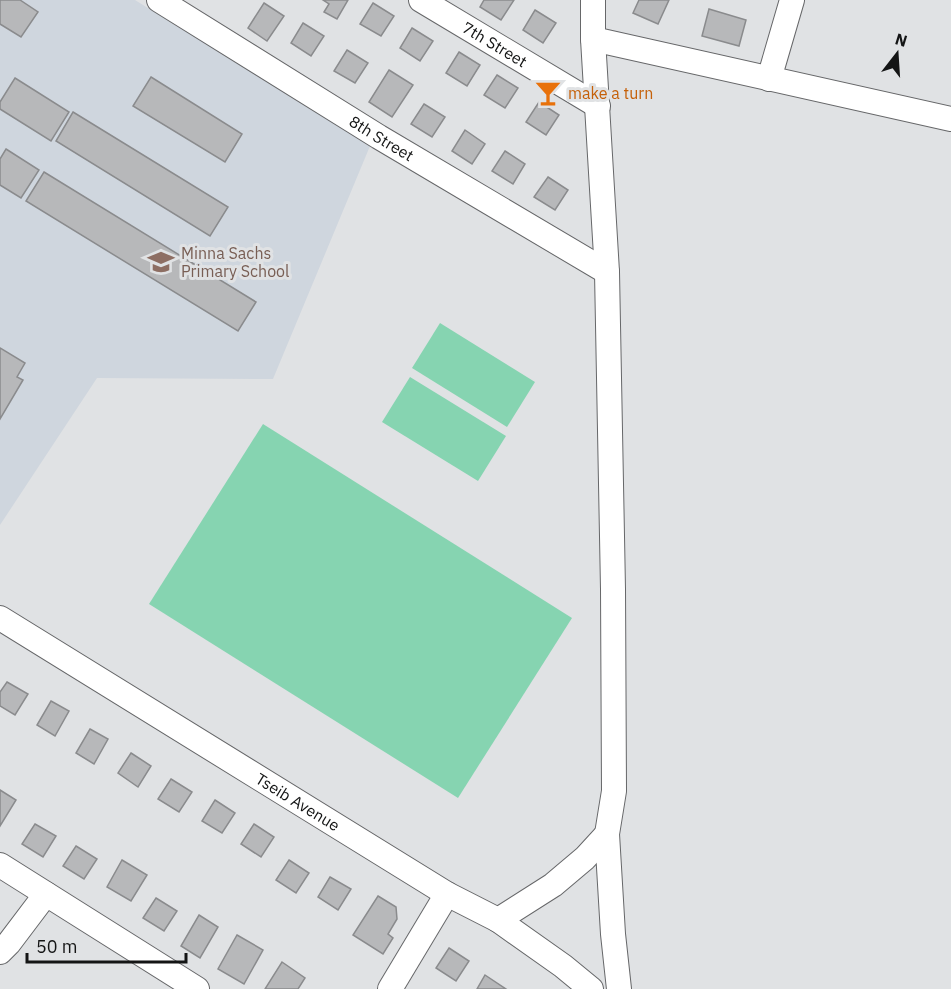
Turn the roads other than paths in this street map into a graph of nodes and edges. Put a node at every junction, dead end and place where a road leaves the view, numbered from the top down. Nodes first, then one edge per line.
1 (159, 0) edge
2 (421, 0) edge
3 (593, 0) edge
4 (792, 0) edge
5 (593, 39) junction
6 (769, 79) junction
7 (598, 106) junction
8 (951, 119) edge
9 (607, 272) junction
10 (0, 618) edge
11 (607, 834) junction
12 (0, 865) edge
13 (46, 894) junction
14 (447, 894) junction
15 (498, 920) junction
16 (0, 952) edge
17 (197, 989) edge
18 (390, 989) edge
19 (591, 989) edge
20 (619, 989) edge

1 - 9 street, 8th Street
2 - 7 street, 7th Street
3 - 5 street
4 - 6 street
5 - 6 street
5 - 7 street
6 - 8 street
7 - 9 street
9 - 11 street
10 - 14 street, Tseib Avenue
11 - 15 street
11 - 20 street
12 - 13 street
13 - 16 street
13 - 17 street
14 - 15 street, Tseib Avenue
14 - 18 street
15 - 19 street, Tseib Avenue

